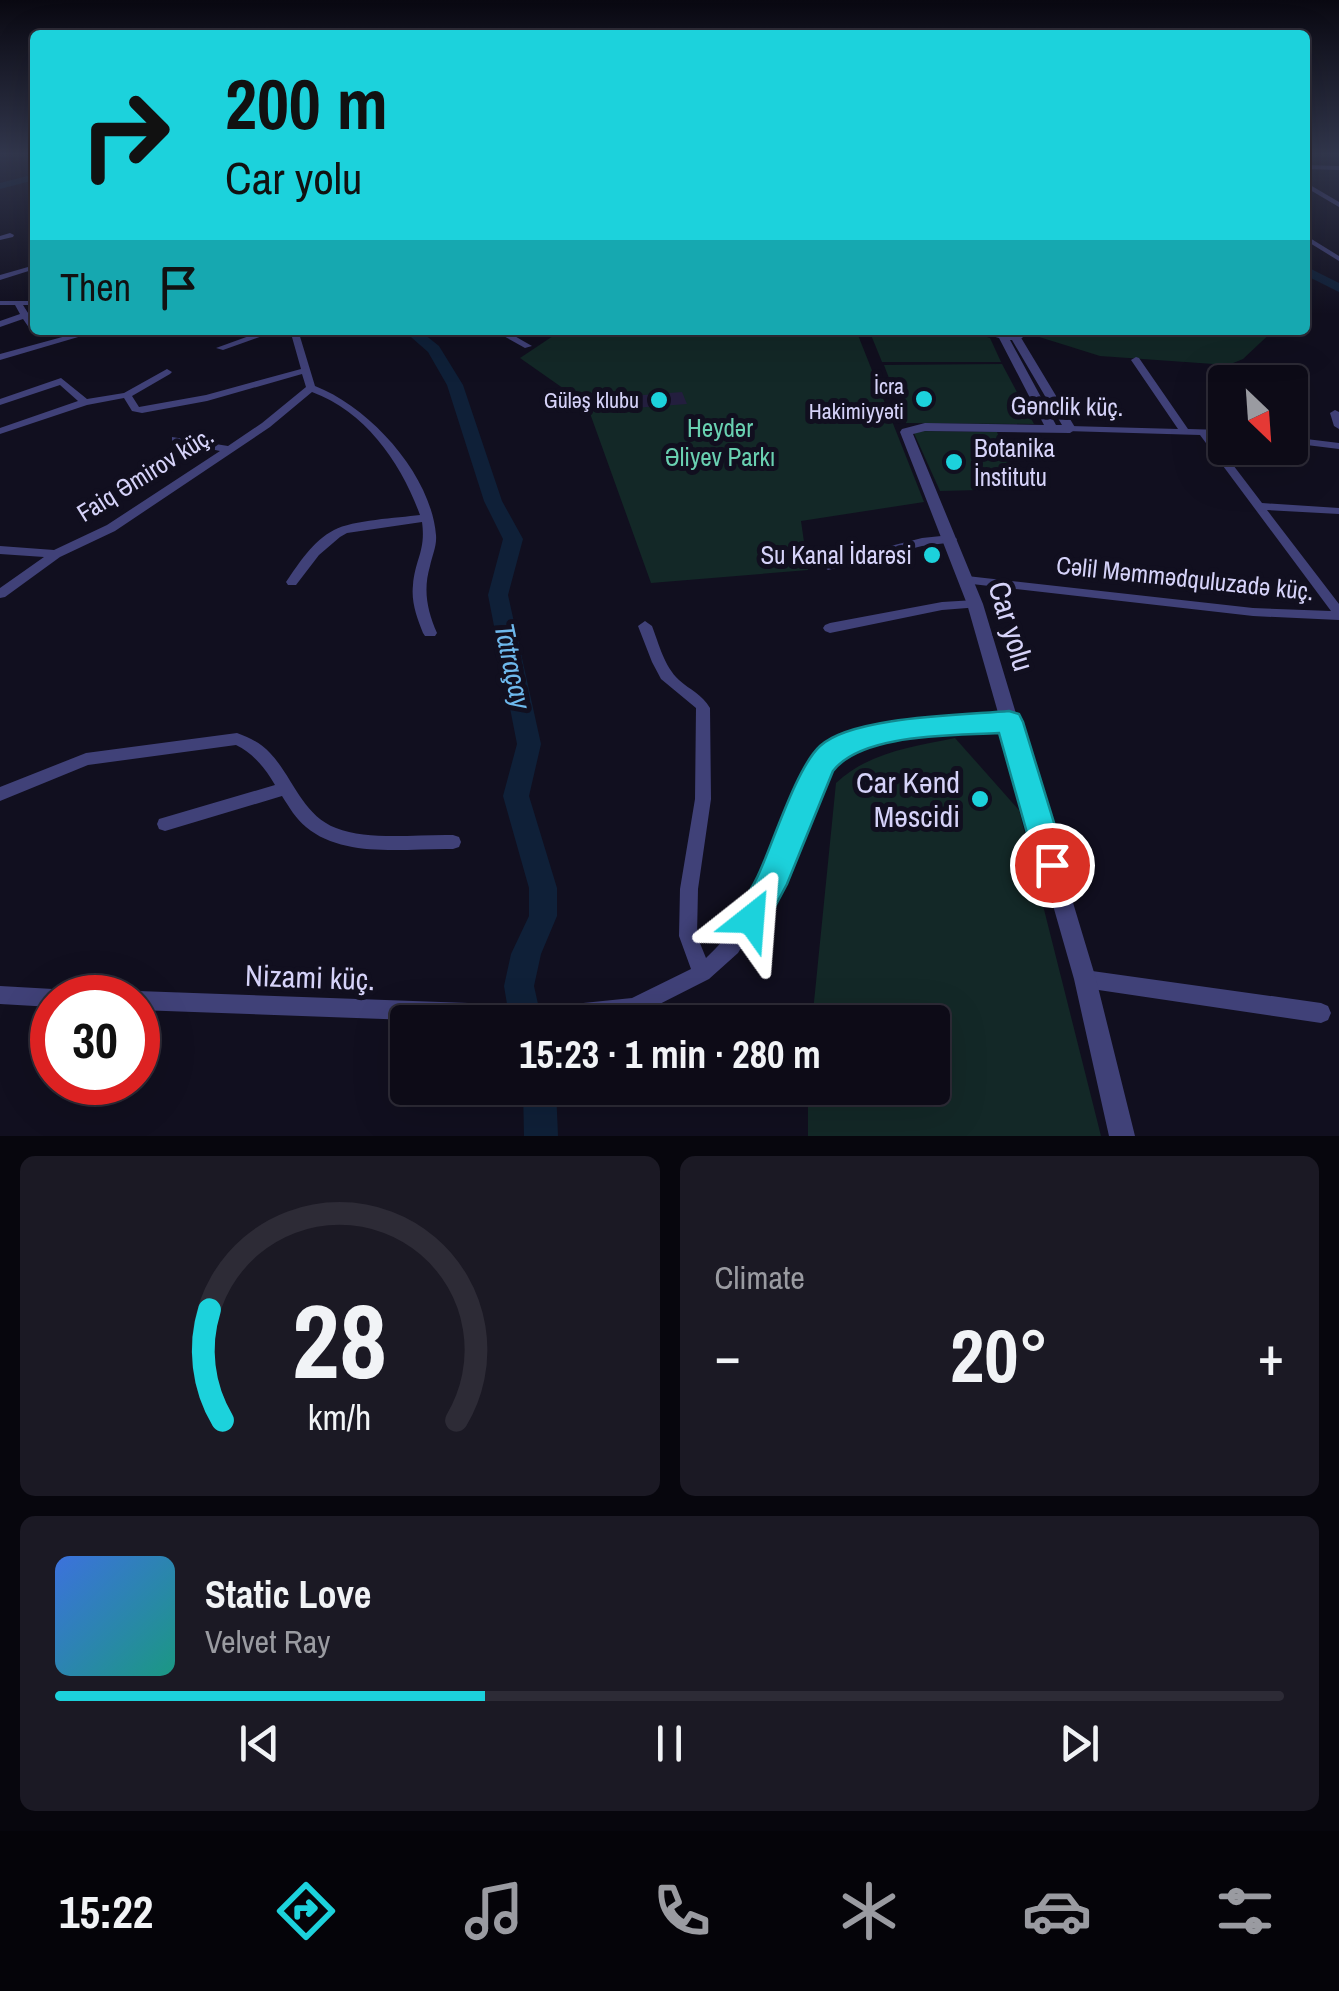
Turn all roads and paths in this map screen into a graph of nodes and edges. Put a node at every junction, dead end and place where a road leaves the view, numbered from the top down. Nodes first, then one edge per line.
1 (10, 234) dead end
2 (0, 238) edge
3 (1310, 240) edge
4 (1339, 259) edge
5 (30, 270) edge
6 (0, 278) edge
7 (0, 303) edge
8 (30, 306) edge
9 (21, 311) junction
10 (30, 323) edge
11 (0, 324) edge
12 (40, 335) edge
13 (80, 335) edge
14 (255, 335) edge
15 (296, 335) edge
16 (507, 335) edge
17 (998, 335) edge
18 (1017, 335) edge
19 (1010, 338) junction
20 (224, 343) dead end
21 (48, 344) junction
22 (528, 346) dead end
23 (0, 357) edge
24 (1136, 360) dead end
25 (306, 370) junction
26 (167, 372) dead end
27 (311, 388) junction
28 (127, 395) junction
29 (0, 402) edge
30 (85, 402) junction
31 (1334, 413) dead end
32 (1339, 426) edge
33 (1052, 429) junction
34 (1070, 429) junction
35 (908, 430) joint
36 (1184, 430) junction
37 (1202, 431) junction
38 (0, 432) edge
39 (1208, 432) edge
40 (176, 438) dead end
41 (1308, 442) edge
42 (1339, 446) edge
43 (228, 449) junction
44 (1260, 506) junction
45 (1339, 511) edge
46 (428, 517) junction
47 (952, 539) junction
48 (0, 550) edge
49 (56, 554) junction
50 (828, 566) dead end
51 (967, 580) junction
52 (292, 582) dead end
53 (0, 594) edge
54 (975, 604) junction
55 (1339, 615) edge
56 (645, 626) dead end
57 (830, 628) dead end
58 (430, 633) dead end
59 (1009, 722) junction
60 (282, 789) junction
61 (0, 794) edge
62 (165, 824) dead end
63 (453, 842) dead end
64 (702, 974) junction
65 (1085, 979) junction
66 (0, 996) edge
67 (30, 997) edge
68 (160, 1002) edge
69 (1321, 1013) dead end
70 (1122, 1136) edge

1 - 2 street
3 - 4 street
5 - 6 street
7 - 9 street
8 - 9 street
9 - 10 street
9 - 11 street
12 - 21 street
13 - 21 street
14 - 20 street
15 - 25 street
16 - 22 street
17 - 19 street
18 - 19 street
19 - 33 street
19 - 34 street
21 - 23 street
24 - 36 street
25 - 27 street
25 - 28 street
26 - 28 street
27 - 43 street, Faiq Əmirov küç.
27 - 46 street
28 - 30 street
29 - 30 street
30 - 38 street
31 - 32 street
33 - 34 street, Gənclik küç.
33 - 35 street, Gənclik küç.
34 - 36 street, Gənclik küç.
35 - 47 street, Car yolu
36 - 37 street, Gənclik küç.
37 - 39 street, Gənclik küç.
37 - 44 street, Cəlil Məmmədquluzadə küç.
40 - 43 street
41 - 42 street
43 - 49 street, Faiq Əmirov küç.
44 - 45 street
44 - 55 street, Cəlil Məmmədquluzadə küç.
46 - 52 street
46 - 58 street
47 - 50 street
47 - 51 street, Car yolu
48 - 49 street
49 - 53 street, Faiq Əmirov küç.
51 - 54 street, Car yolu
51 - 55 street, Cəlil Məmmədquluzadə küç.
54 - 57 street
54 - 59 street, Car yolu
56 - 64 street
59 - 64 street, Nizami küç.
59 - 65 street, Car yolu
60 - 61 street
60 - 62 street
60 - 63 street
64 - 68 street, Nizami küç.
65 - 69 street
65 - 70 street, Car yolu
66 - 67 street

